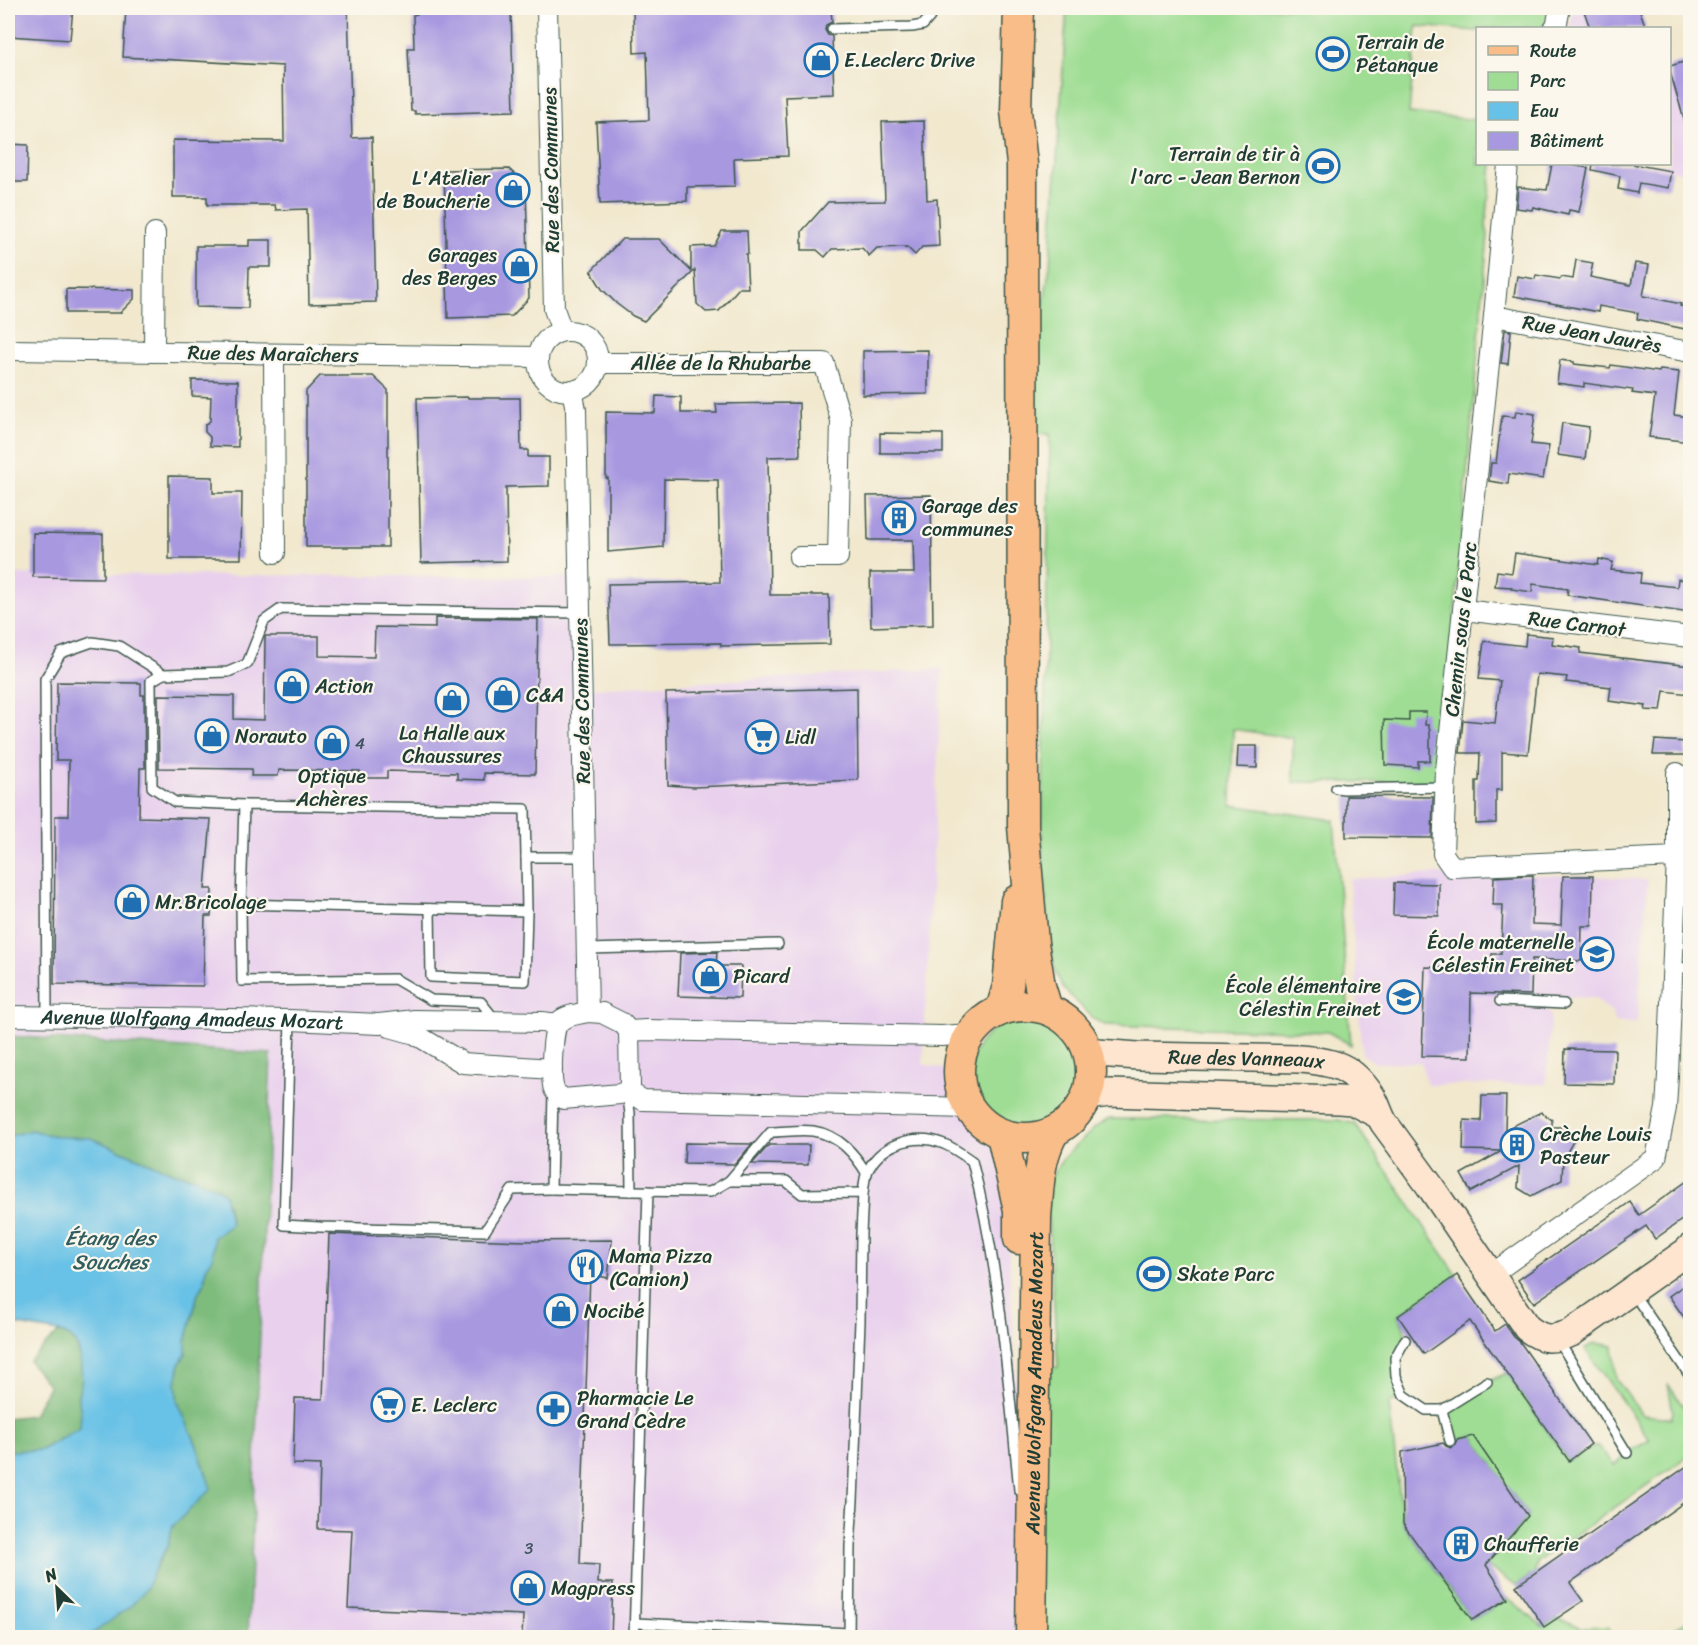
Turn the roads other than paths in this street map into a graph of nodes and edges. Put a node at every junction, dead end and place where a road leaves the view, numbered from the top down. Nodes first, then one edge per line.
1 (547, 8) edge
2 (930, 8) edge
3 (1019, 8) edge
4 (1036, 8) edge
5 (1560, 8) edge
6 (1556, 27) edge
7 (832, 29) dead end
8 (1022, 164) junction
9 (1508, 165) edge
10 (155, 233) dead end
11 (1494, 316) junction
12 (562, 331) junction
13 (8, 350) edge
14 (154, 352) junction
15 (1690, 352) edge
16 (274, 354) junction
17 (538, 357) junction
18 (598, 363) junction
19 (572, 390) junction
20 (275, 553) dead end
21 (799, 557) dead end
22 (1464, 610) junction
23 (580, 612) junction
24 (1690, 638) edge
25 (163, 675) junction
26 (1677, 773) dead end
27 (1445, 787) junction
28 (1336, 788) dead end
29 (244, 805) junction
30 (1023, 826) junction
31 (526, 857) junction
32 (1677, 857) junction
33 (585, 858) junction
34 (241, 904) junction
35 (430, 909) junction
36 (527, 911) junction
37 (778, 944) dead end
38 (587, 949) junction
39 (1682, 968) edge
40 (1500, 1001) dead end
41 (1564, 1004) dead end
42 (1047, 1009) junction
43 (1001, 1010) junction
44 (588, 1012) junction
45 (8, 1016) edge
46 (46, 1017) junction
47 (290, 1020) junction
48 (496, 1021) junction
49 (379, 1024) junction
50 (558, 1024) junction
51 (629, 1031) junction
52 (969, 1034) junction
53 (1088, 1050) junction
54 (553, 1079) junction
55 (627, 1091) junction
56 (1087, 1096) junction
57 (969, 1108) junction
58 (1379, 1115) junction
59 (1053, 1133) junction
60 (1002, 1135) junction
61 (867, 1174) junction
62 (729, 1181) junction
63 (551, 1190) junction
64 (631, 1191) junction
65 (648, 1191) junction
66 (863, 1193) junction
67 (1689, 1250) edge
68 (1492, 1274) junction
69 (1632, 1291) junction
70 (1557, 1338) junction
71 (1406, 1340) dead end
72 (1690, 1376) edge
73 (1487, 1382) dead end
74 (1442, 1410) junction
75 (1450, 1441) dead end
76 (1628, 1453) dead end
77 (1020, 1501) dead end
78 (635, 1623) junction
79 (769, 1634) edge
80 (849, 1636) edge
81 (634, 1638) edge
82 (1026, 1638) edge
83 (1031, 1638) edge

1 - 12 street, Rue des Communes
2 - 7 lane
3 - 8 main road
4 - 8 main road
5 - 6 street
8 - 30 main road
9 - 11 street, Chemin sous le Parc
10 - 14 street
11 - 15 street, Rue Jean Jaurès
11 - 22 street, Chemin sous le Parc
12 - 17 street
12 - 18 street
13 - 14 street, Rue des Maraîchers
14 - 16 street, Rue des Maraîchers
16 - 17 street, Rue des Maraîchers
16 - 20 street
17 - 19 street
18 - 19 street
18 - 21 street, Allée de la Rhubarbe
19 - 23 street, Rue des Communes
22 - 24 street, Rue Carnot
22 - 27 street, Chemin sous le Parc
23 - 25 lane
23 - 33 street, Rue des Communes
25 - 29 lane
25 - 46 lane
26 - 32 street
27 - 28 lane
27 - 32 street, Chemin sous le Parc
29 - 31 lane
29 - 34 lane
30 - 42 main road
30 - 43 main road
31 - 33 lane
31 - 36 lane
32 - 39 street
33 - 38 street, Rue des Communes
34 - 35 lane
34 - 48 lane
35 - 36 lane
35 - 36 lane
37 - 38 lane
38 - 44 street, Rue des Communes
39 - 68 street
40 - 41 lane
42 - 43 main road
42 - 53 main road
43 - 52 main road
44 - 50 street
44 - 51 street
45 - 46 street, Avenue Wolfgang Amadeus Mozart
46 - 47 street, Avenue Wolfgang Amadeus Mozart
47 - 49 street, Avenue Wolfgang Amadeus Mozart
47 - 63 lane
48 - 49 street, Avenue Wolfgang Amadeus Mozart
48 - 50 street, Avenue Wolfgang Amadeus Mozart
49 - 54 street, Avenue Wolfgang Amadeus Mozart
50 - 54 street
51 - 52 street
51 - 55 street
52 - 57 main road
53 - 56 main road
53 - 58 street, Rue des Vanneaux
54 - 55 street
54 - 63 lane
55 - 57 street
55 - 64 lane
56 - 58 street, Rue des Vanneaux
56 - 59 main road
57 - 60 main road
58 - 68 street, Rue des Vanneaux
59 - 60 main road
59 - 83 main road, Avenue Wolfgang Amadeus Mozart
60 - 82 main road, Avenue Wolfgang Amadeus Mozart
61 - 62 lane
61 - 66 lane
61 - 77 lane
62 - 65 lane
62 - 66 lane
63 - 64 lane
64 - 65 lane
65 - 78 lane
66 - 80 lane
67 - 69 street
68 - 70 street, Rue des Vanneaux
69 - 70 street
69 - 72 lane
70 - 76 lane
71 - 74 lane
73 - 74 lane
74 - 75 lane
78 - 79 lane
78 - 81 lane
79 - 80 lane

